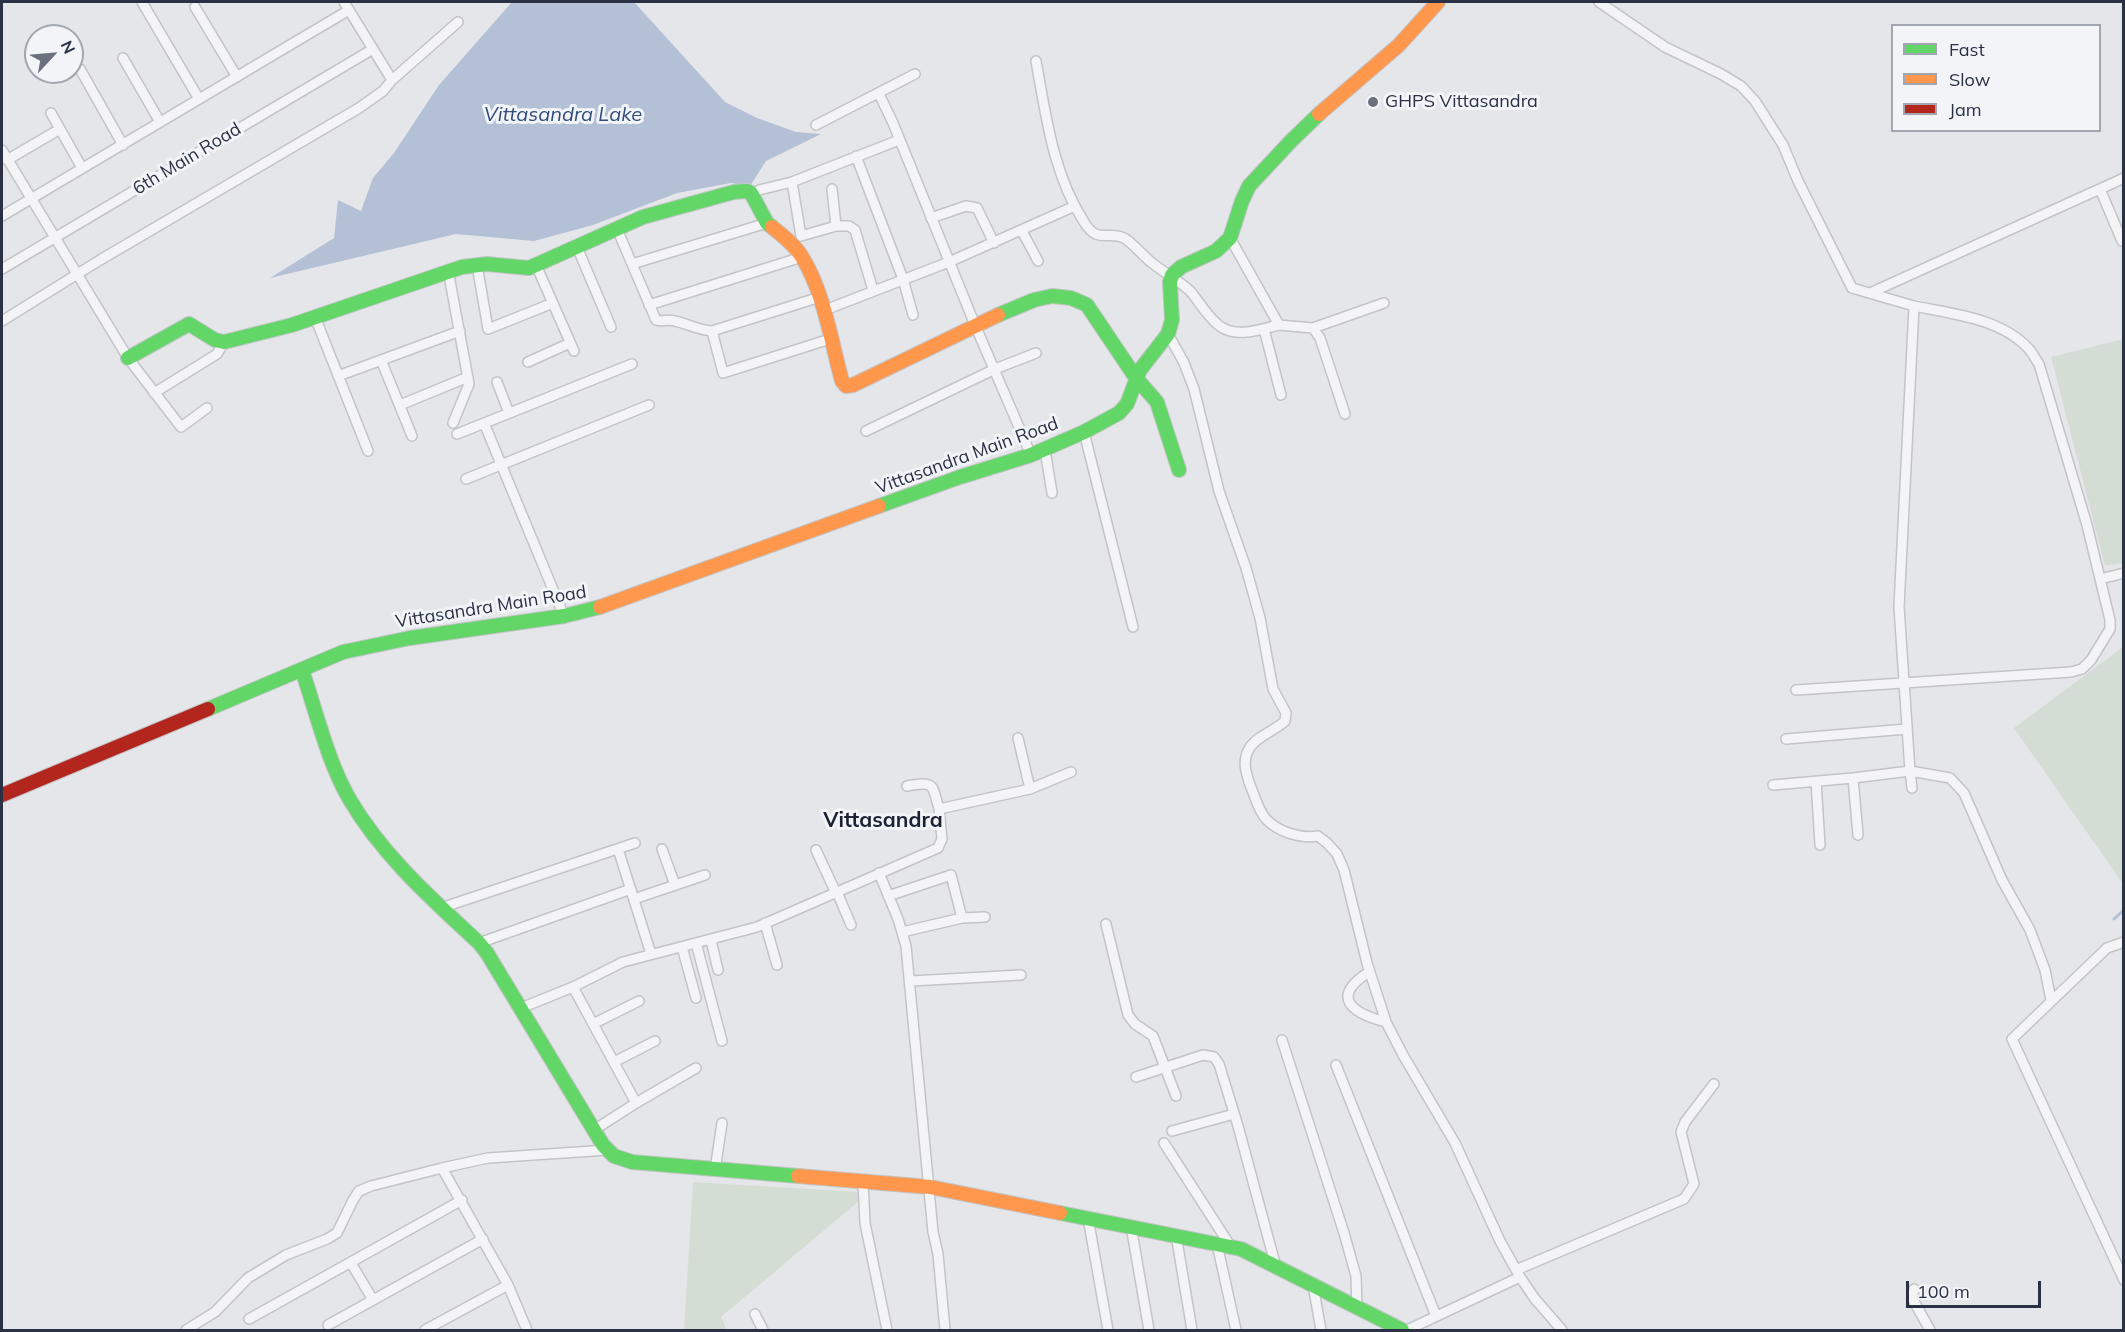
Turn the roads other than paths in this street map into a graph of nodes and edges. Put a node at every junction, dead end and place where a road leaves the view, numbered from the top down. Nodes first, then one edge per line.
1 (142, 2) edge
2 (1438, 2) edge
3 (1599, 2) edge
4 (347, 6) edge
5 (195, 7) dead end
6 (458, 22) dead end
7 (373, 49) junction
8 (123, 57) dead end
9 (1036, 61) dead end
10 (915, 74) dead end
11 (84, 76) edge
12 (237, 77) junction
13 (392, 80) junction
14 (879, 94) junction
15 (199, 99) junction
16 (51, 113) dead end
17 (160, 122) junction
18 (816, 125) dead end
19 (60, 129) junction
20 (899, 140) junction
21 (123, 144) junction
22 (2, 150) edge
23 (856, 156) junction
24 (7, 160) junction
25 (82, 168) junction
26 (2124, 178) edge
27 (792, 182) junction
28 (832, 189) dead end
29 (2100, 189) junction
30 (759, 190) dead end
31 (31, 199) junction
32 (1075, 206) junction
33 (2, 216) edge
34 (931, 218) junction
35 (767, 223) junction
36 (836, 226) junction
37 (617, 229) junction
38 (1022, 231) junction
39 (55, 238) junction
40 (1230, 238) junction
41 (2122, 241) edge
42 (994, 243) junction
43 (577, 247) junction
44 (802, 257) junction
45 (1038, 261) dead end
46 (949, 262) junction
47 (632, 264) junction
48 (477, 265) junction
49 (536, 265) junction
50 (2, 269) edge
51 (448, 270) junction
52 (77, 274) junction
53 (1172, 275) junction
54 (903, 279) junction
55 (873, 290) junction
56 (1870, 293) junction
57 (553, 303) junction
58 (822, 303) junction
59 (1384, 303) dead end
60 (650, 305) junction
61 (1914, 306) junction
62 (914, 315) dead end
63 (315, 317) junction
64 (2, 321) edge
65 (975, 325) junction
66 (1279, 325) junction
67 (611, 327) dead end
68 (1264, 328) junction
69 (1313, 328) junction
70 (460, 331) junction
71 (712, 331) junction
72 (1168, 334) junction
73 (830, 339) junction
74 (224, 342) junction
75 (1035, 353) dead end
76 (128, 358) junction
77 (381, 360) junction
78 (528, 362) dead end
79 (632, 364) dead end
80 (995, 369) junction
81 (338, 376) junction
82 (468, 377) junction
83 (1136, 378) junction
84 (496, 382) dead end
85 (154, 393) junction
86 (1281, 395) dead end
87 (400, 405) junction
88 (649, 405) dead end
89 (207, 408) dead end
90 (509, 413) junction
91 (1346, 414) dead end
92 (453, 423) dead end
93 (484, 423) junction
94 (866, 431) dead end
95 (1084, 432) junction
96 (458, 434) dead end
97 (412, 436) dead end
98 (1045, 450) junction
99 (368, 451) dead end
100 (1031, 455) junction
101 (501, 465) junction
102 (1179, 470) dead end
103 (466, 479) dead end
104 (1052, 493) dead end
105 (2124, 573) edge
106 (2100, 579) junction
107 (564, 616) junction
108 (1133, 627) dead end
109 (302, 670) junction
110 (1904, 683) junction
111 (1796, 690) dead end
112 (1907, 729) junction
113 (1018, 738) dead end
114 (1786, 739) dead end
115 (1910, 771) junction
116 (1071, 772) dead end
117 (1853, 778) junction
118 (1816, 781) junction
119 (1773, 785) dead end
120 (907, 786) dead end
121 (1912, 788) dead end
122 (1030, 789) junction
123 (2, 795) edge
124 (939, 809) junction
125 (1858, 835) dead end
126 (635, 843) dead end
127 (1820, 845) dead end
128 (618, 849) junction
129 (662, 849) dead end
130 (816, 850) dead end
131 (879, 873) junction
132 (705, 875) dead end
133 (675, 885) junction
134 (631, 889) junction
135 (836, 892) junction
136 (888, 896) junction
137 (634, 899) junction
138 (441, 908) junction
139 (985, 917) dead end
140 (962, 918) junction
141 (765, 923) junction
142 (1106, 924) dead end
143 (851, 926) dead end
144 (902, 932) junction
145 (711, 940) junction
146 (2124, 942) edge
147 (479, 943) junction
148 (696, 943) junction
149 (682, 947) junction
150 (651, 954) junction
151 (777, 965) dead end
152 (718, 970) dead end
153 (1369, 972) junction
154 (1021, 975) dead end
155 (911, 981) junction
156 (573, 987) junction
157 (696, 998) dead end
158 (639, 1000) dead end
159 (2051, 1000) junction
160 (521, 1008) junction
161 (1386, 1022) junction
162 (593, 1024) junction
163 (1282, 1040) dead end
164 (655, 1041) dead end
165 (722, 1041) dead end
166 (614, 1062) junction
167 (1336, 1065) dead end
168 (1165, 1067) junction
169 (696, 1068) dead end
170 (1136, 1077) dead end
171 (1714, 1084) dead end
172 (1176, 1096) dead end
173 (636, 1102) junction
174 (1234, 1114) junction
175 (722, 1122) dead end
176 (594, 1130) junction
177 (1172, 1131) dead end
178 (1164, 1143) dead end
179 (608, 1150) junction
180 (442, 1168) junction
181 (715, 1170) junction
182 (863, 1182) junction
183 (930, 1187) junction
184 (462, 1200) junction
185 (1089, 1218) junction
186 (1131, 1226) junction
187 (1176, 1235) junction
188 (483, 1239) junction
189 (1224, 1245) junction
190 (351, 1263) junction
191 (1276, 1267) junction
192 (1518, 1274) junction
193 (2124, 1280) edge
194 (508, 1285) junction
195 (1313, 1286) junction
196 (1914, 1289) dead end
197 (373, 1300) junction
198 (1357, 1308) junction
199 (754, 1314) dead end
200 (1436, 1316) junction
201 (249, 1319) dead end
202 (328, 1325) dead end
203 (186, 1330) edge
204 (425, 1330) edge
205 (526, 1330) edge
206 (763, 1330) edge
207 (887, 1330) edge
208 (945, 1330) edge
209 (1108, 1330) edge
210 (1149, 1330) edge
211 (1192, 1330) edge
212 (1236, 1330) edge
213 (1321, 1330) edge
214 (1402, 1330) edge
215 (1407, 1330) edge
216 (1562, 1330) edge
217 (1930, 1330) edge

1 - 15 street
2 - 40 street
3 - 56 street
4 - 7 street
4 - 12 street
5 - 12 street
6 - 13 street
7 - 13 street
7 - 39 street, 6th Main Road
8 - 17 street
9 - 32 street
10 - 14 street
11 - 21 street
12 - 15 street
13 - 52 street
14 - 18 street
14 - 20 street
15 - 17 street
16 - 19 street
17 - 21 street
19 - 24 street
19 - 25 street
20 - 23 street
20 - 34 street
21 - 25 street
22 - 24 street
23 - 27 street
23 - 54 street
24 - 31 street
25 - 31 street
26 - 29 street
27 - 30 street
27 - 36 street
28 - 36 street
29 - 41 street
29 - 56 street
31 - 33 street
31 - 39 street
32 - 38 street
32 - 53 street
34 - 42 street
34 - 46 street
35 - 37 street
35 - 44 street
35 - 47 street
36 - 55 street
37 - 43 street
37 - 47 street
38 - 42 street
38 - 45 street
39 - 50 street, 6th Main Road
39 - 52 street
40 - 53 street
40 - 66 street
42 - 46 street
43 - 49 street
43 - 67 street
44 - 58 street
44 - 60 street
46 - 54 street
46 - 65 street
47 - 60 street
48 - 49 street
48 - 51 street
48 - 57 street
49 - 57 street
51 - 63 street
51 - 70 street
52 - 64 street
52 - 76 street
53 - 68 street
53 - 72 street, Vittasandra Main Road
54 - 55 street
54 - 62 street
55 - 58 street
56 - 61 street
57 - 78 street
58 - 71 street
58 - 73 street
59 - 69 street
60 - 71 street
61 - 106 street
61 - 110 street
63 - 74 street
63 - 81 street
65 - 73 street
65 - 80 street
65 - 83 street
66 - 68 street
66 - 69 street
68 - 86 street
69 - 91 street
70 - 77 street
70 - 82 street
71 - 73 street
72 - 83 street, Vittasandra Main Road
72 - 153 street
74 - 76 street
74 - 85 street
75 - 80 street
76 - 85 street
77 - 81 street
77 - 87 street
79 - 90 street
80 - 94 street
80 - 100 street
81 - 99 street
82 - 87 street
82 - 92 street
83 - 95 street, Vittasandra Main Road
83 - 102 street
84 - 90 street
85 - 89 street
87 - 97 street
88 - 101 street
90 - 93 street
93 - 96 street
93 - 101 street
95 - 98 street, Vittasandra Main Road
95 - 108 street
98 - 100 street, Vittasandra Main Road
98 - 104 street
100 - 107 street, Vittasandra Main Road
101 - 103 street
101 - 107 street
105 - 106 street
106 - 110 street
107 - 109 street, Vittasandra Main Road
109 - 123 street, Vittasandra Main Road
109 - 138 street
110 - 111 street
110 - 112 street
112 - 114 street
112 - 115 street
113 - 122 street
115 - 117 street
115 - 121 street
115 - 159 street
116 - 122 street
117 - 118 street
117 - 125 street
118 - 119 street
118 - 127 street
120 - 124 street
122 - 124 street
124 - 131 street
126 - 128 street
128 - 134 street
128 - 138 street
129 - 133 street
130 - 135 street
131 - 135 street
131 - 136 street
132 - 133 street
133 - 137 street
134 - 137 street
134 - 147 street
135 - 141 street
135 - 143 street
136 - 140 street
136 - 144 street
137 - 150 street
138 - 147 street
139 - 140 street
140 - 144 street
141 - 145 street
141 - 151 street
142 - 168 street
144 - 155 street
145 - 148 street
145 - 152 street
146 - 159 street
147 - 160 street
148 - 149 street
148 - 165 street
149 - 150 street
149 - 157 street
150 - 156 street
153 - 161 street
153 - 161 street
154 - 155 street
155 - 183 street
156 - 160 street
156 - 162 street
158 - 162 street
159 - 193 street
160 - 176 street
161 - 192 street
162 - 166 street
163 - 198 street
164 - 166 street
166 - 173 street
167 - 200 street
168 - 170 street
168 - 172 street
168 - 174 street
169 - 173 street
171 - 192 street
173 - 176 street
174 - 177 street
174 - 191 street
175 - 181 street
176 - 179 street
178 - 189 street
179 - 180 street
179 - 181 street
180 - 184 street
180 - 203 street
181 - 182 street
182 - 183 street
182 - 207 street
183 - 185 street
183 - 208 street
184 - 188 street
184 - 190 street
185 - 186 street
185 - 209 street
186 - 187 street
186 - 210 street
187 - 189 street
187 - 211 street
188 - 194 street
188 - 197 street
189 - 191 street
189 - 212 street
190 - 197 street
190 - 201 street
191 - 195 street
192 - 200 street
192 - 216 street
194 - 204 street
194 - 205 street
195 - 198 street
195 - 213 street
196 - 217 street
197 - 202 street
198 - 214 street
199 - 206 street
200 - 215 street

